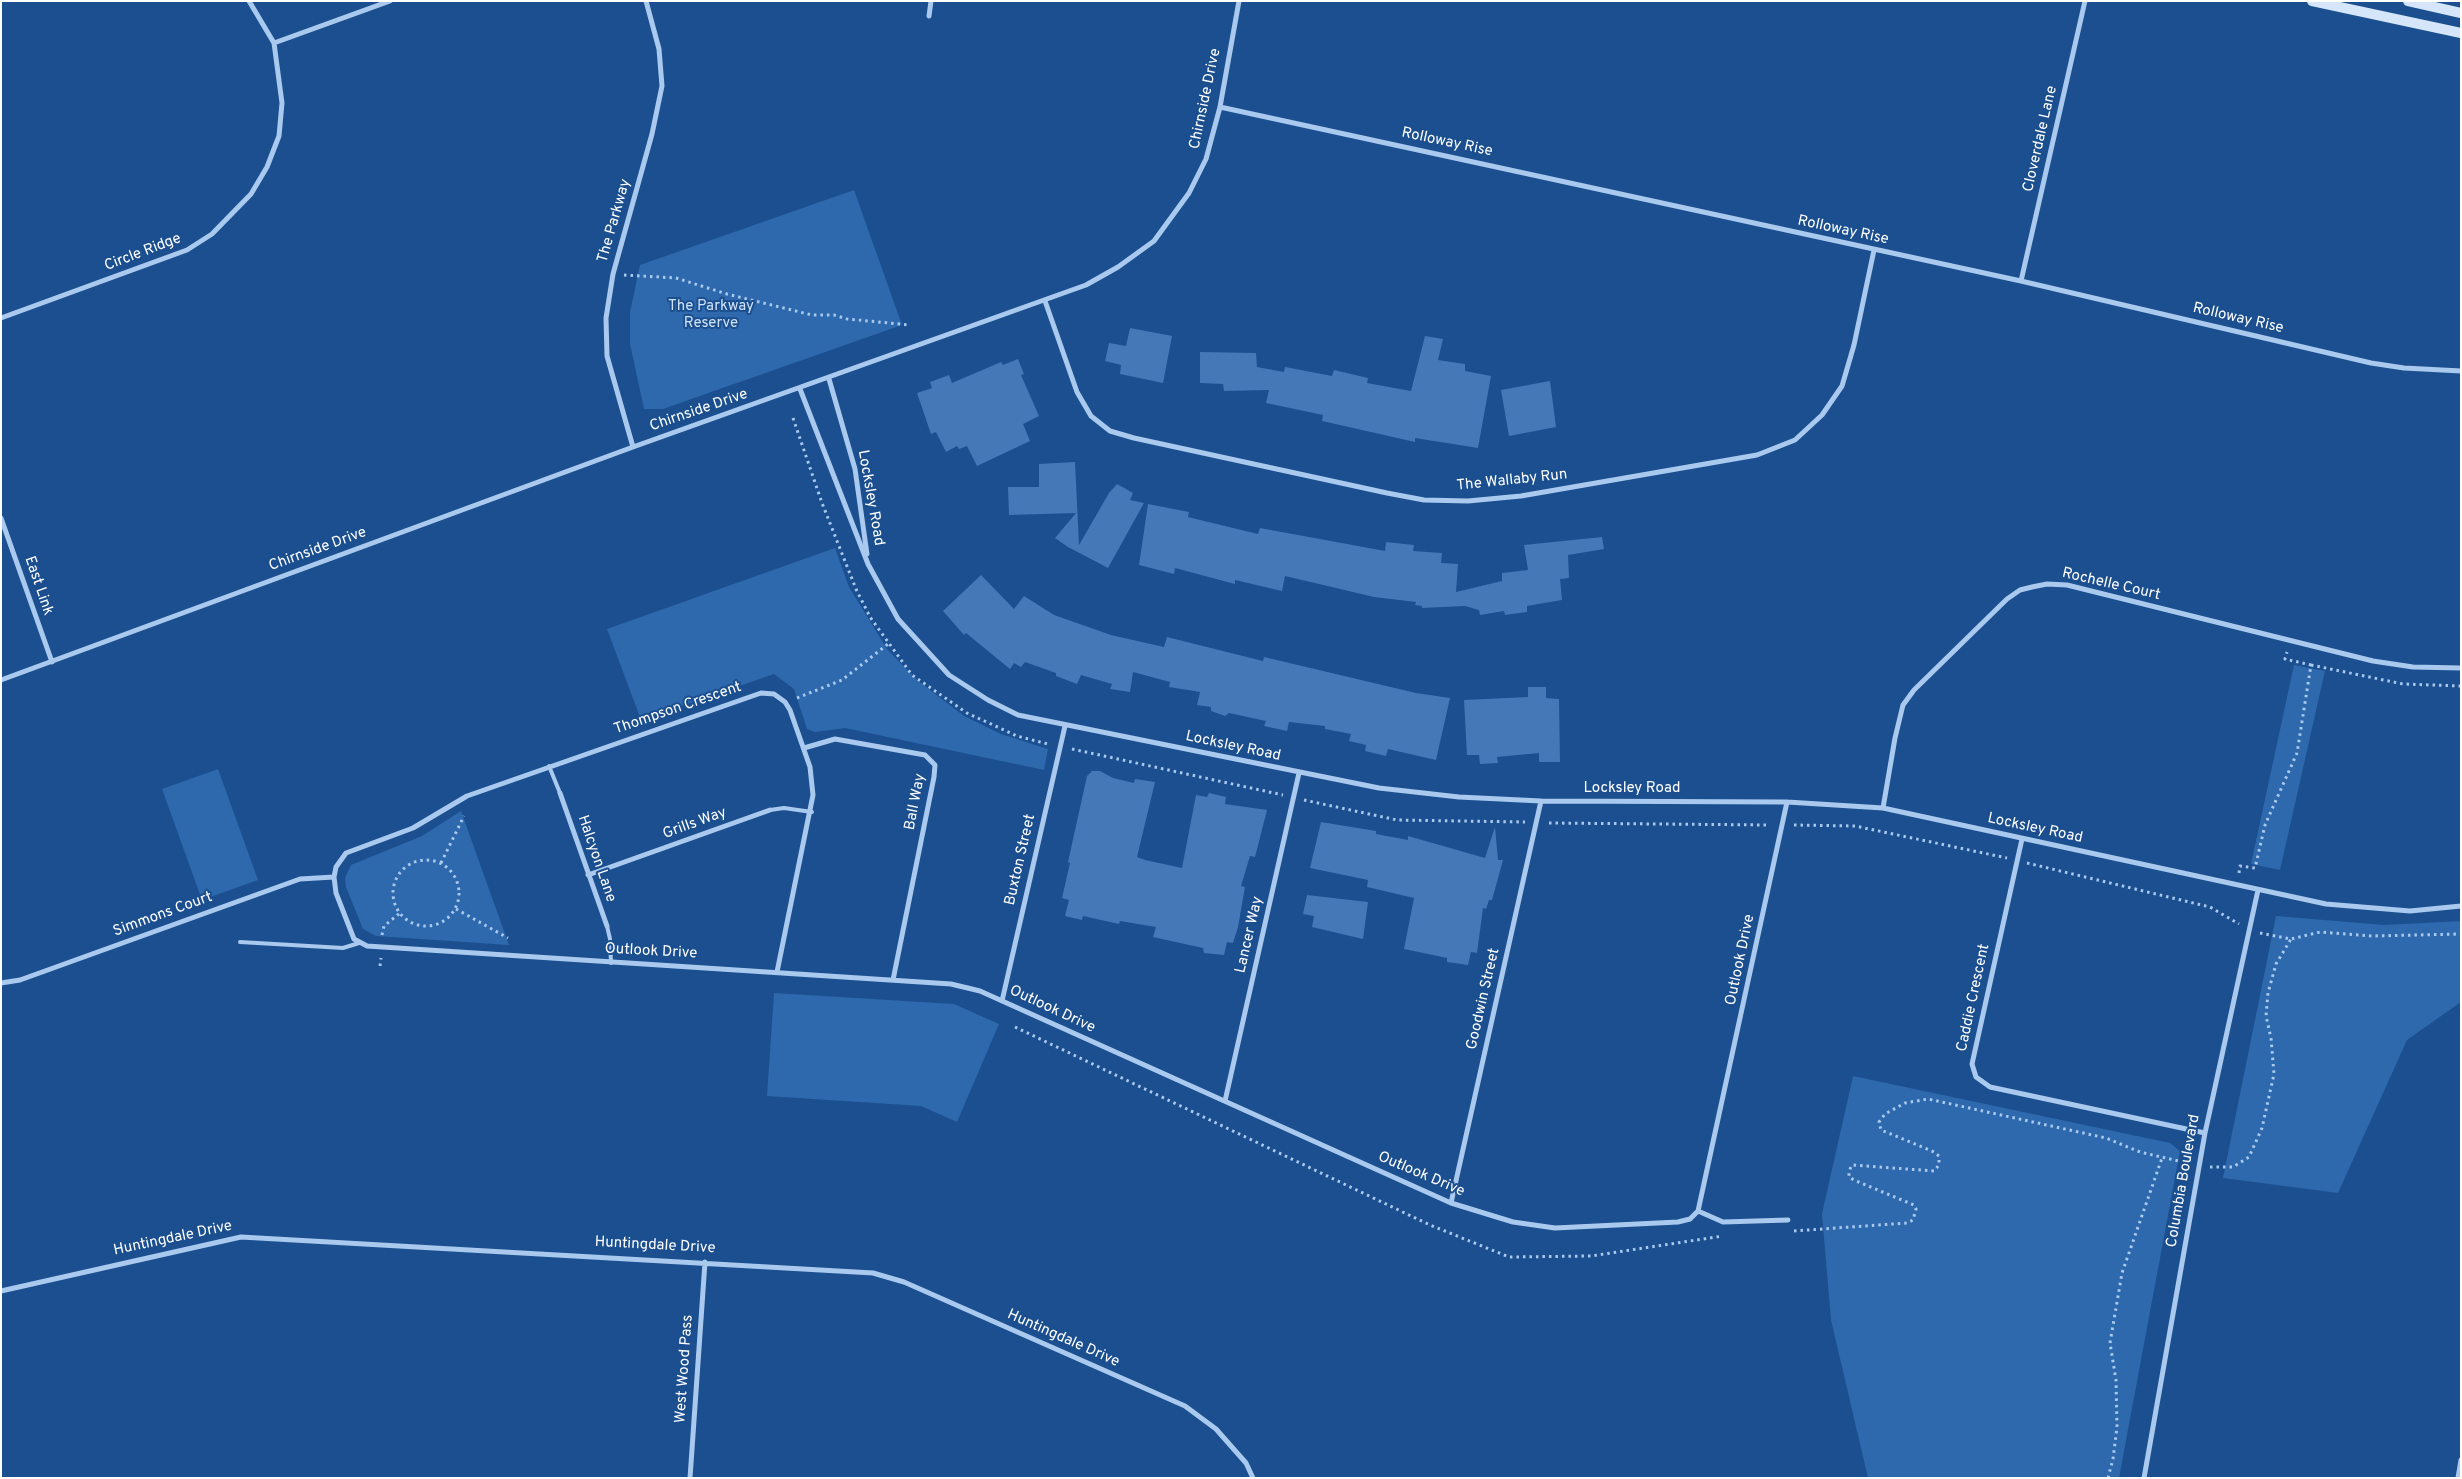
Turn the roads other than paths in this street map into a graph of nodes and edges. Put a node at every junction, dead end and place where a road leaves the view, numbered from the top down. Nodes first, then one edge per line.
1 (249, 1) edge
2 (390, 1) edge
3 (646, 1) edge
4 (932, 1) edge
5 (1238, 1) edge
6 (2085, 1) edge
7 (2312, 1) edge
8 (2408, 1) edge
9 (2461, 13) edge
10 (929, 16) dead end
11 (2461, 33) edge
12 (274, 43) junction
13 (1220, 107) junction
14 (1874, 250) junction
15 (2021, 281) junction
16 (1045, 301) junction
17 (1, 318) edge
18 (2461, 371) edge
19 (829, 379) junction
20 (800, 389) junction
21 (633, 447) junction
22 (1, 518) edge
23 (868, 564) junction
24 (52, 662) junction
25 (2461, 668) edge
26 (1, 680) edge
27 (1065, 726) junction
28 (804, 748) junction
29 (549, 766) junction
30 (1299, 773) junction
31 (560, 793) joint
32 (1541, 801) junction
33 (1787, 802) junction
34 (1882, 808) junction
35 (770, 810) joint
36 (812, 812) junction
37 (2022, 839) junction
38 (588, 875) junction
39 (334, 877) junction
40 (2258, 890) junction
41 (2461, 906) edge
42 (607, 926) joint
43 (240, 942) dead end
44 (359, 943) junction
45 (611, 963) junction
46 (777, 972) junction
47 (893, 980) junction
48 (1, 983) edge
49 (1002, 1001) junction
50 (1225, 1101) junction
51 (2205, 1133) junction
52 (1451, 1203) junction
53 (1698, 1211) junction
54 (1788, 1220) dead end
55 (705, 1262) junction
56 (1, 1291) edge
57 (2461, 1460) edge
58 (690, 1478) edge
59 (1253, 1478) edge
60 (2144, 1478) edge
61 (2458, 1478) edge

1 - 12 street, Circle Ridge
2 - 12 street
3 - 21 street, The Parkway
4 - 10 street
5 - 13 street, Chirnside Drive
6 - 15 street, Cloverdale Lane
7 - 11 main road
8 - 9 main road
12 - 17 street, Circle Ridge
13 - 14 street, Rolloway Rise
13 - 16 street, Chirnside Drive
14 - 15 street, Rolloway Rise
14 - 16 street, The Wallaby Run
15 - 18 street, Rolloway Rise
16 - 19 street, Chirnside Drive
19 - 20 street, Chirnside Drive
19 - 23 street, Locksley Road
20 - 21 street, Chirnside Drive
20 - 23 street, Locksley Road
21 - 24 street, Chirnside Drive
22 - 24 street, East Link
23 - 27 street, Locksley Road
24 - 26 street, Chirnside Drive
25 - 34 street, Rochelle Court
27 - 30 street, Locksley Road
27 - 49 street, Buxton Street
28 - 29 street, Thompson Crescent
28 - 36 street
28 - 47 street, Ball Way
29 - 31 lane, Halcyon Lane
29 - 39 street, Thompson Crescent
30 - 32 street, Locksley Road
30 - 50 street, Lancer Way
31 - 38 street, Halcyon Lane
32 - 33 street, Locksley Road
32 - 52 street, Goodwin Street
33 - 34 street, Locksley Road
33 - 53 street, Outlook Drive
34 - 37 street, Locksley Road
35 - 36 lane, Grills Way
35 - 38 street, Grills Way
36 - 46 street
37 - 40 street, Locksley Road
37 - 51 street, Caddie Crescent
38 - 42 street, Halcyon Lane
39 - 44 street
39 - 48 street, Simmons Court
40 - 41 street, Locksley Road
40 - 51 street, Columbia Boulevard
42 - 45 lane, Halcyon Lane
43 - 44 lane, Outlook Drive
44 - 45 street, Outlook Drive
45 - 46 street, Outlook Drive
46 - 47 street, Outlook Drive
47 - 49 street, Outlook Drive
49 - 50 street, Outlook Drive
50 - 52 street, Outlook Drive
51 - 60 street, Columbia Boulevard
52 - 53 street, Outlook Drive
53 - 54 street
55 - 56 street, Huntingdale Drive
55 - 58 street, West Wood Pass
55 - 59 street, Huntingdale Drive
57 - 61 street

